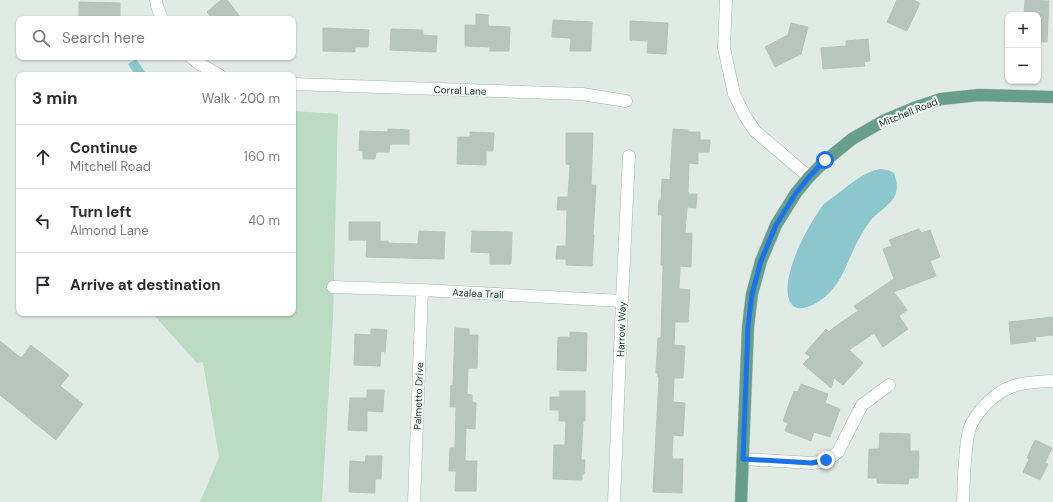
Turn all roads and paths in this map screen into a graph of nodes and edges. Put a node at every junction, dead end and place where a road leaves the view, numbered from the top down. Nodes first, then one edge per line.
1 (156, 0) edge
2 (726, 0) edge
3 (161, 16) edge
4 (194, 60) edge
5 (214, 72) edge
6 (296, 84) edge
7 (1053, 97) edge
8 (626, 101) dead end
9 (629, 156) dead end
10 (809, 177) junction
11 (333, 287) dead end
12 (422, 290) junction
13 (622, 301) junction
14 (1053, 381) edge
15 (889, 385) dead end
16 (743, 459) junction
17 (414, 502) edge
18 (614, 502) edge
19 (741, 502) edge
20 (963, 502) edge

1 - 3 street
2 - 10 street
4 - 5 street
6 - 8 street, Corral Lane
7 - 10 main road, Mitchell Road
9 - 13 street, Harrow Way
10 - 16 main road, Mitchell Road
11 - 12 street, Azalea Trail
12 - 13 street, Azalea Trail
12 - 17 street, Palmetto Drive
13 - 18 street, Harrow Way
14 - 20 street
15 - 16 street
16 - 19 main road, Mitchell Road

